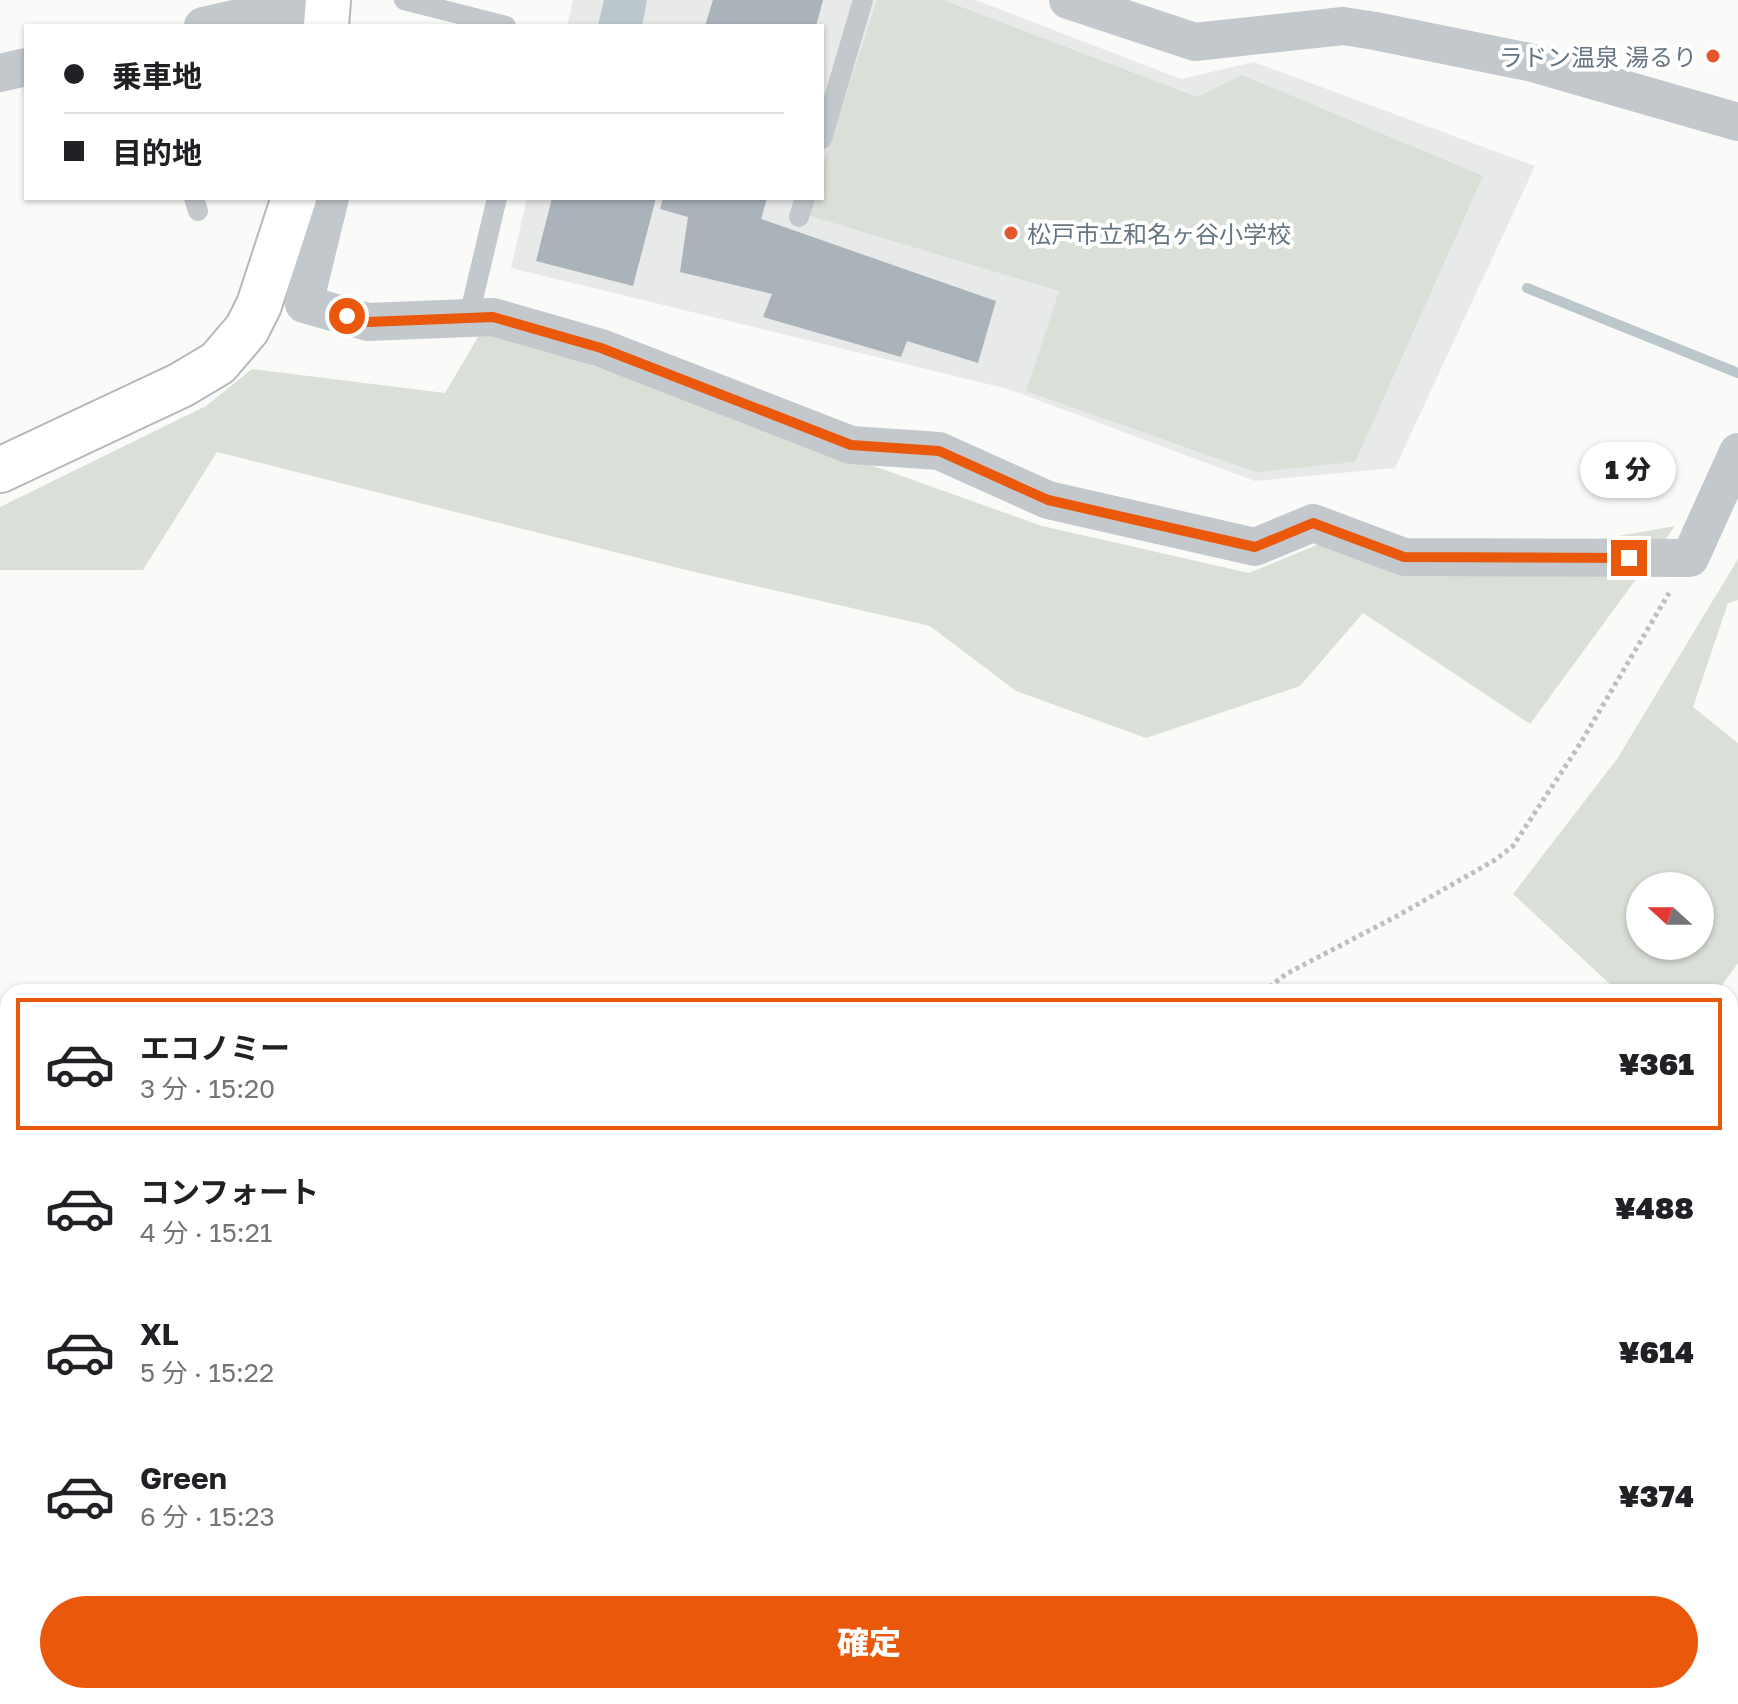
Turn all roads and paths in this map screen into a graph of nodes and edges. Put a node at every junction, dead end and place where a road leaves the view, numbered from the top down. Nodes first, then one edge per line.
1 (404, 0) edge
2 (863, 0) edge
3 (1068, 0) edge
4 (327, 10) edge
5 (212, 24) edge
6 (498, 24) edge
7 (24, 67) edge
8 (0, 73) edge
9 (1738, 122) edge
10 (824, 132) edge
11 (293, 200) edge
12 (330, 200) edge
13 (497, 200) edge
14 (469, 316) junction
15 (1738, 452) edge
16 (0, 470) edge
17 (1711, 538) edge
18 (1273, 984) edge

1 - 6 lane
2 - 10 lane
3 - 9 street
4 - 5 street
7 - 8 street
11 - 16 street
12 - 14 street
13 - 14 lane
14 - 17 street
15 - 17 street
17 - 18 path

